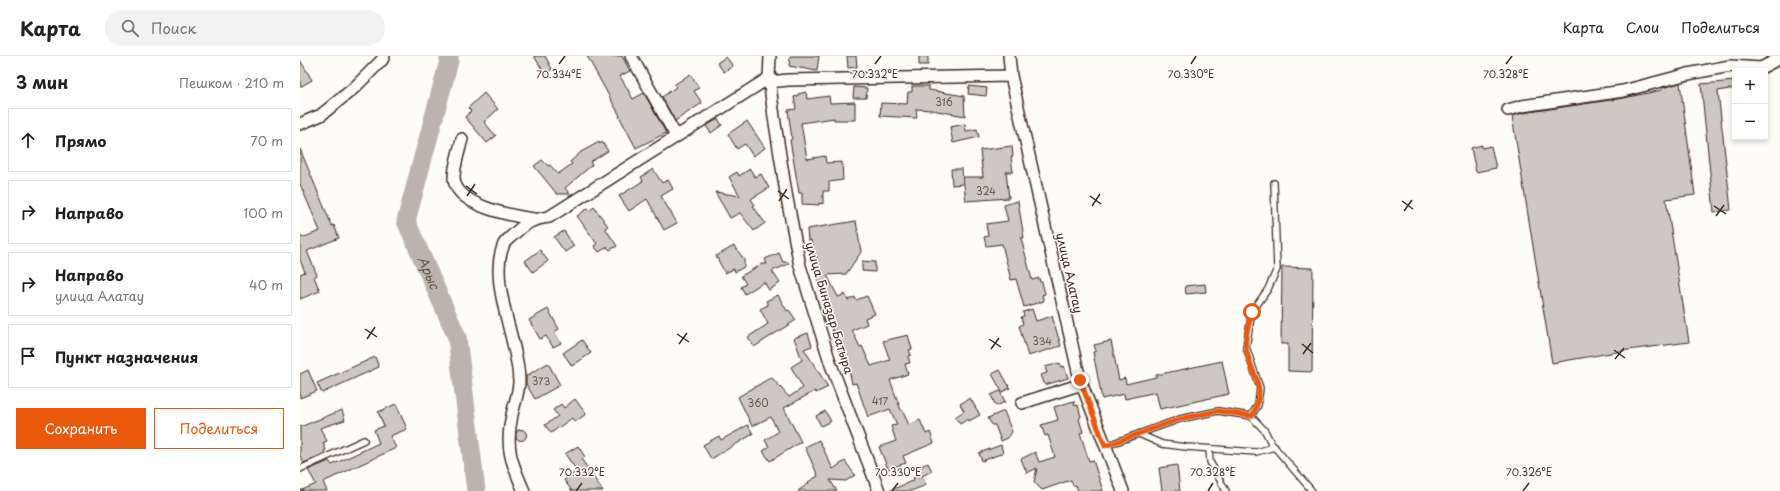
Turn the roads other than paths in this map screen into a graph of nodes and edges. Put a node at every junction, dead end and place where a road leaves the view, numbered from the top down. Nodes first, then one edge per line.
1 (384, 56) edge
2 (631, 56) edge
3 (770, 56) edge
4 (1009, 56) edge
5 (1780, 58) edge
6 (1011, 76) junction
7 (770, 80) junction
8 (1508, 110) dead end
9 (300, 124) edge
10 (676, 136) junction
11 (462, 139) dead end
12 (1274, 183) dead end
13 (534, 219) junction
14 (1082, 384) junction
15 (1022, 403) dead end
16 (1252, 416) junction
17 (1139, 434) junction
18 (364, 440) dead end
19 (1105, 446) junction
20 (1275, 447) junction
21 (1210, 449) junction
22 (300, 469) edge
23 (524, 491) edge
24 (879, 491) edge
25 (1123, 491) edge
26 (1226, 491) edge
27 (1312, 491) edge

1 - 9 street
2 - 10 street
3 - 7 street, улица Биназар Батыра
4 - 6 street, улица Алатау
5 - 8 street
6 - 7 street
6 - 14 street, улица Алатау
7 - 10 street
7 - 24 street, улица Биназар Батыра
10 - 13 street
11 - 13 street
12 - 16 lane
13 - 23 street
14 - 15 street
14 - 19 street, улица Алатау
16 - 17 lane
16 - 20 lane
17 - 19 lane
17 - 21 lane
18 - 22 lane
19 - 25 street, улица Алатау
20 - 21 lane
20 - 27 lane
21 - 26 lane

